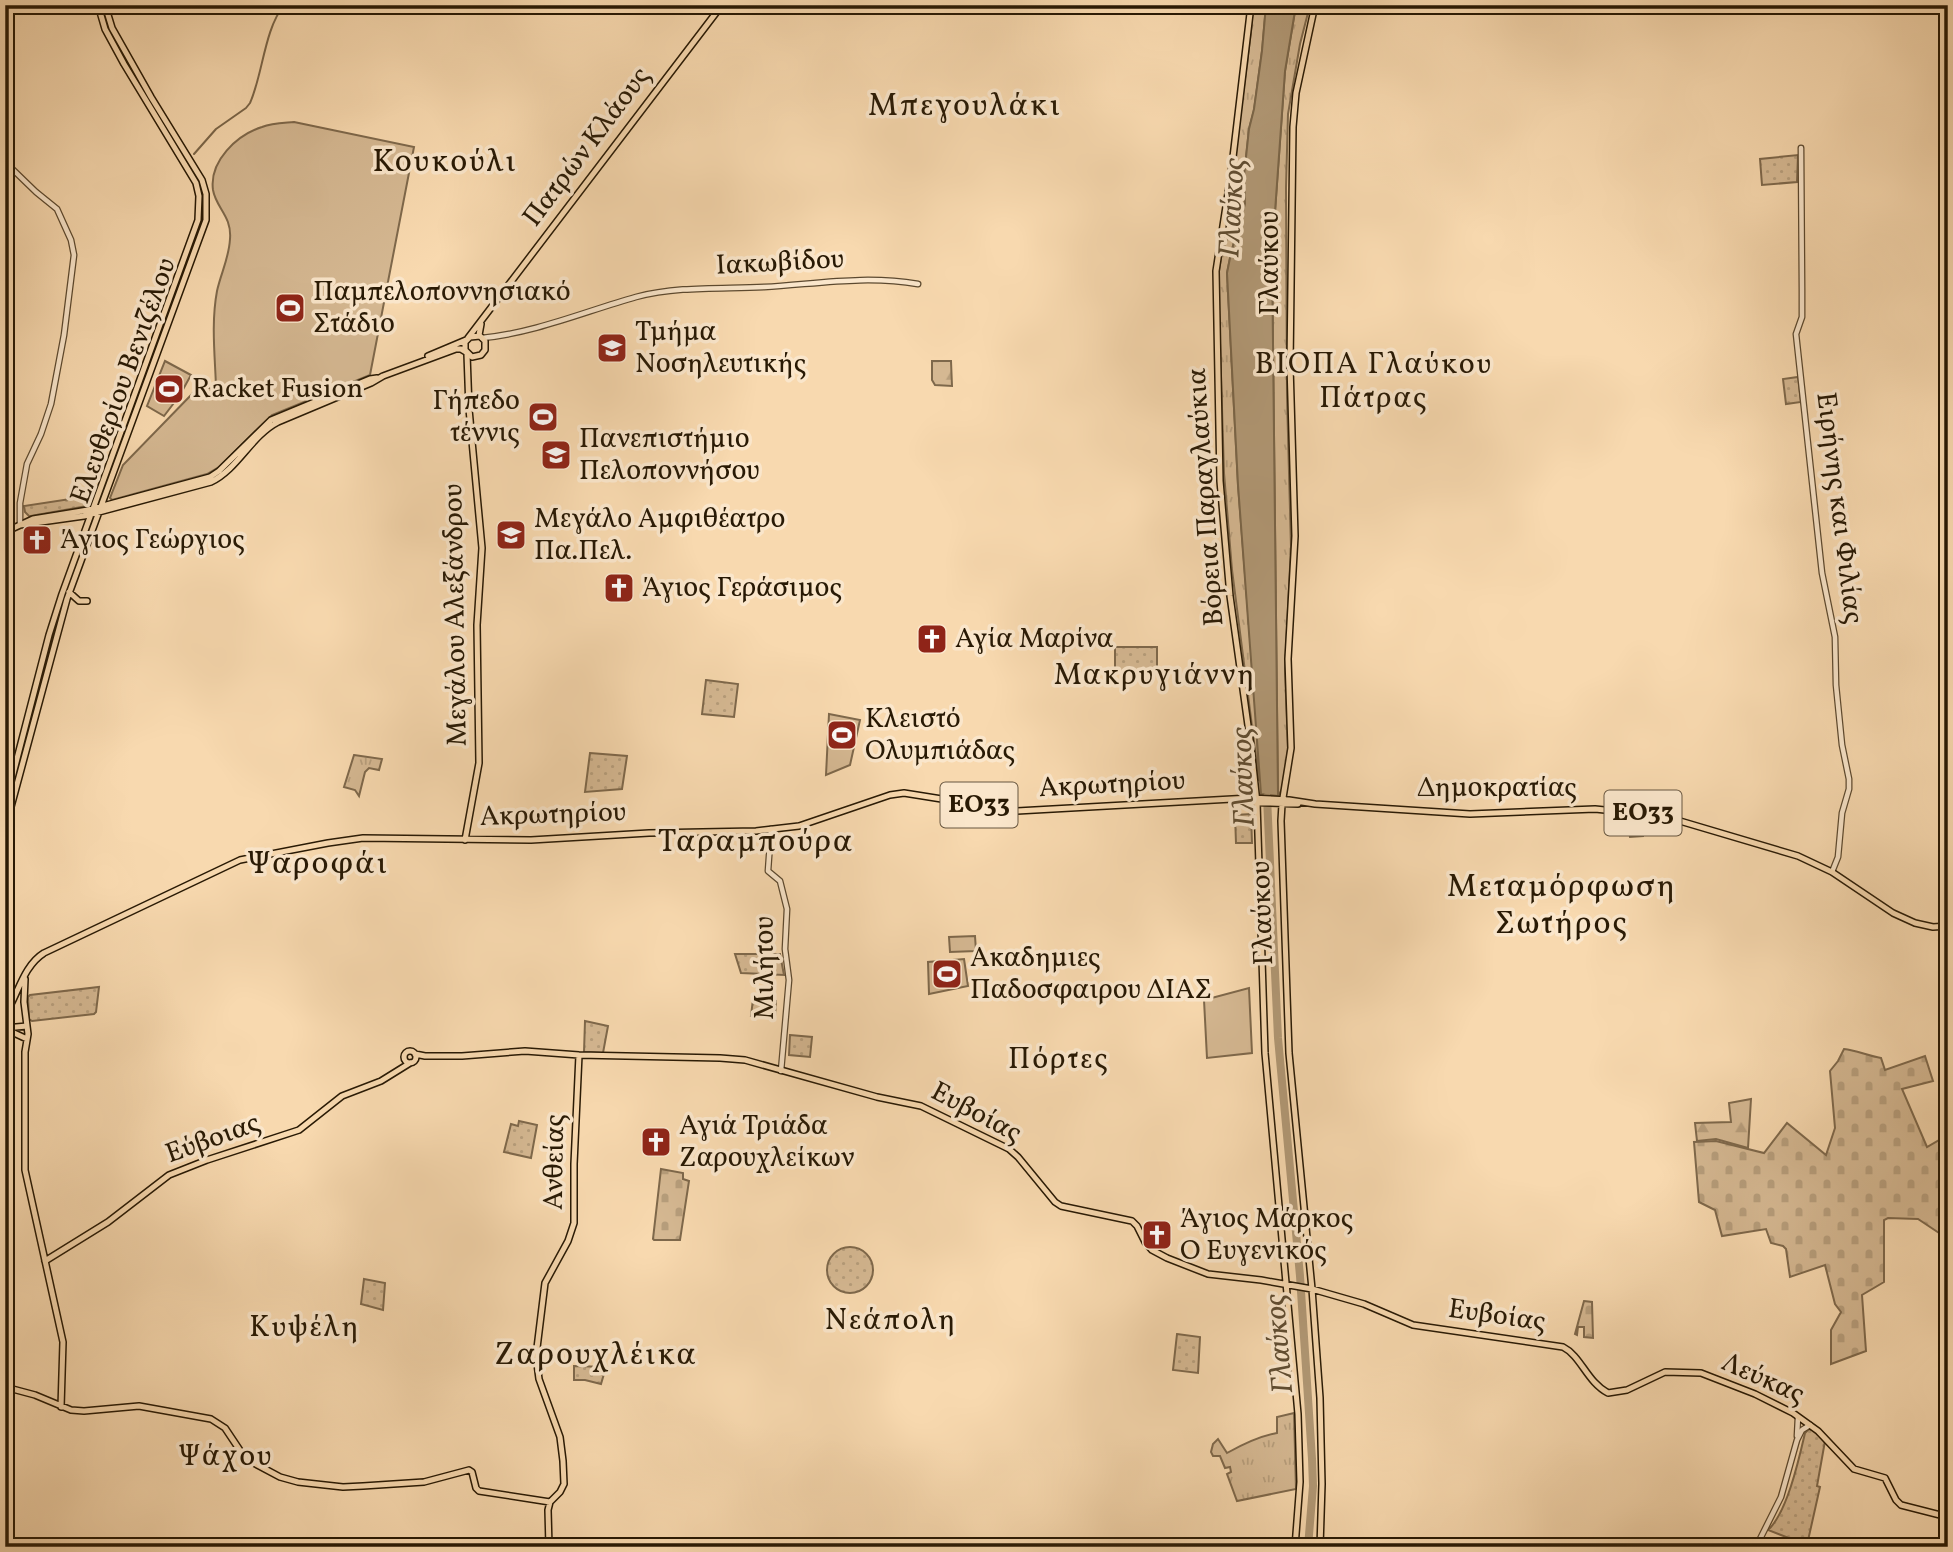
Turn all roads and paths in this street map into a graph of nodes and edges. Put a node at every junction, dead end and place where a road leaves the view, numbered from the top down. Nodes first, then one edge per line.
1 (98, 5) edge
2 (105, 5) edge
3 (722, 5) edge
4 (1251, 5) edge
5 (1315, 5) edge
6 (1801, 148) dead end
7 (5, 162) edge
8 (918, 284) dead end
9 (486, 315) junction
10 (499, 336) junction
11 (481, 337) junction
12 (467, 339) junction
13 (486, 347) junction
14 (467, 353) junction
15 (479, 356) junction
16 (426, 359) junction
17 (467, 372) junction
18 (95, 511) junction
19 (20, 525) junction
20 (5, 531) edge
21 (69, 592) junction
22 (88, 601) dead end
23 (1259, 801) junction
24 (1279, 802) junction
25 (5, 805) edge
26 (5, 829) edge
27 (771, 829) junction
28 (465, 839) junction
29 (1832, 872) junction
30 (1948, 926) edge
31 (27, 973) junction
32 (12, 1002) junction
33 (25, 1005) junction
34 (6, 1014) edge
35 (27, 1026) junction
36 (7, 1028) edge
37 (27, 1039) junction
38 (579, 1055) junction
39 (411, 1059) joint
40 (781, 1071) junction
41 (45, 1261) junction
42 (1289, 1284) junction
43 (1310, 1289) junction
44 (5, 1388) edge
45 (1608, 1393) joint
46 (61, 1407) junction
47 (1798, 1416) junction
48 (1811, 1424) junction
49 (1797, 1440) junction
50 (550, 1503) junction
51 (1948, 1517) edge
52 (549, 1547) edge
53 (1295, 1547) edge
54 (1320, 1547) edge
55 (1756, 1547) edge

1 - 18 main road, Ελευθερίου Βενιζέλου
2 - 18 main road, Ελευθερίου Βενιζέλου
3 - 9 main road, Πατρών Κλάους
4 - 23 main road, Βόρεια Παραγλαύκια
5 - 24 main road, Γλαύκου
6 - 29 street, Ειρήνης και Φιλίας
7 - 19 street
8 - 10 street, Ιακωβίδου
9 - 11 main road
9 - 12 main road, Πατρών Κλάους
10 - 11 street, Ιακωβίδου
10 - 13 street
11 - 12 main road
11 - 13 main road
12 - 14 main road
12 - 16 main road
13 - 15 main road
14 - 15 main road
14 - 16 main road
14 - 17 main road, Μεγάλου Αλεξάνδρου
15 - 17 main road
16 - 18 main road
17 - 28 main road, Μεγάλου Αλεξάνδρου
18 - 19 main road
18 - 21 main road, Ελευθερίου Βενιζέλου
18 - 25 main road, Ελευθερίου Βενιζέλου
19 - 20 main road
21 - 22 main road
21 - 26 main road, Ελευθερίου Βενιζέλου
23 - 24 main road, Ακρωτηρίου / ΕΟ33
23 - 27 main road, Ακρωτηρίου / ΕΟ33
23 - 42 main road, Γλαύκου
24 - 29 main road, Δημοκρατίας / ΕΟ33
24 - 43 main road, Γλαύκου
27 - 28 main road, Ακρωτηρίου / ΕΟ33
27 - 40 street, Μιλήτου
28 - 31 main road, Ακρωτηρίου / ΕΟ33
29 - 30 main road, Δημοκρατίας / ΕΟ33
31 - 32 main road, ΕΟ33
31 - 33 main road
32 - 33 main road
32 - 34 main road, ΕΟ33
33 - 35 main road
34 - 36 main road
35 - 36 main road
35 - 37 main road
36 - 37 main road
37 - 41 main road
38 - 39 main road, Ευβοίας
38 - 40 main road, Ευβοίας
38 - 50 main road, Ανθείας
39 - 41 main road, Εύβοιας
40 - 42 main road, Ευβοίας
41 - 46 main road
42 - 43 main road, Ευβοίας
42 - 53 main road, Γλαύκου
43 - 45 main road, Ευβοίας
43 - 54 main road, Γλαύκου
44 - 46 main road
45 - 47 main road, Λεύκας
46 - 50 main road
47 - 48 main road, Λεύκας
47 - 49 street
48 - 49 street, Λεύκας
48 - 51 main road
49 - 55 street, Λεύκας
50 - 52 main road, Ανθείας

